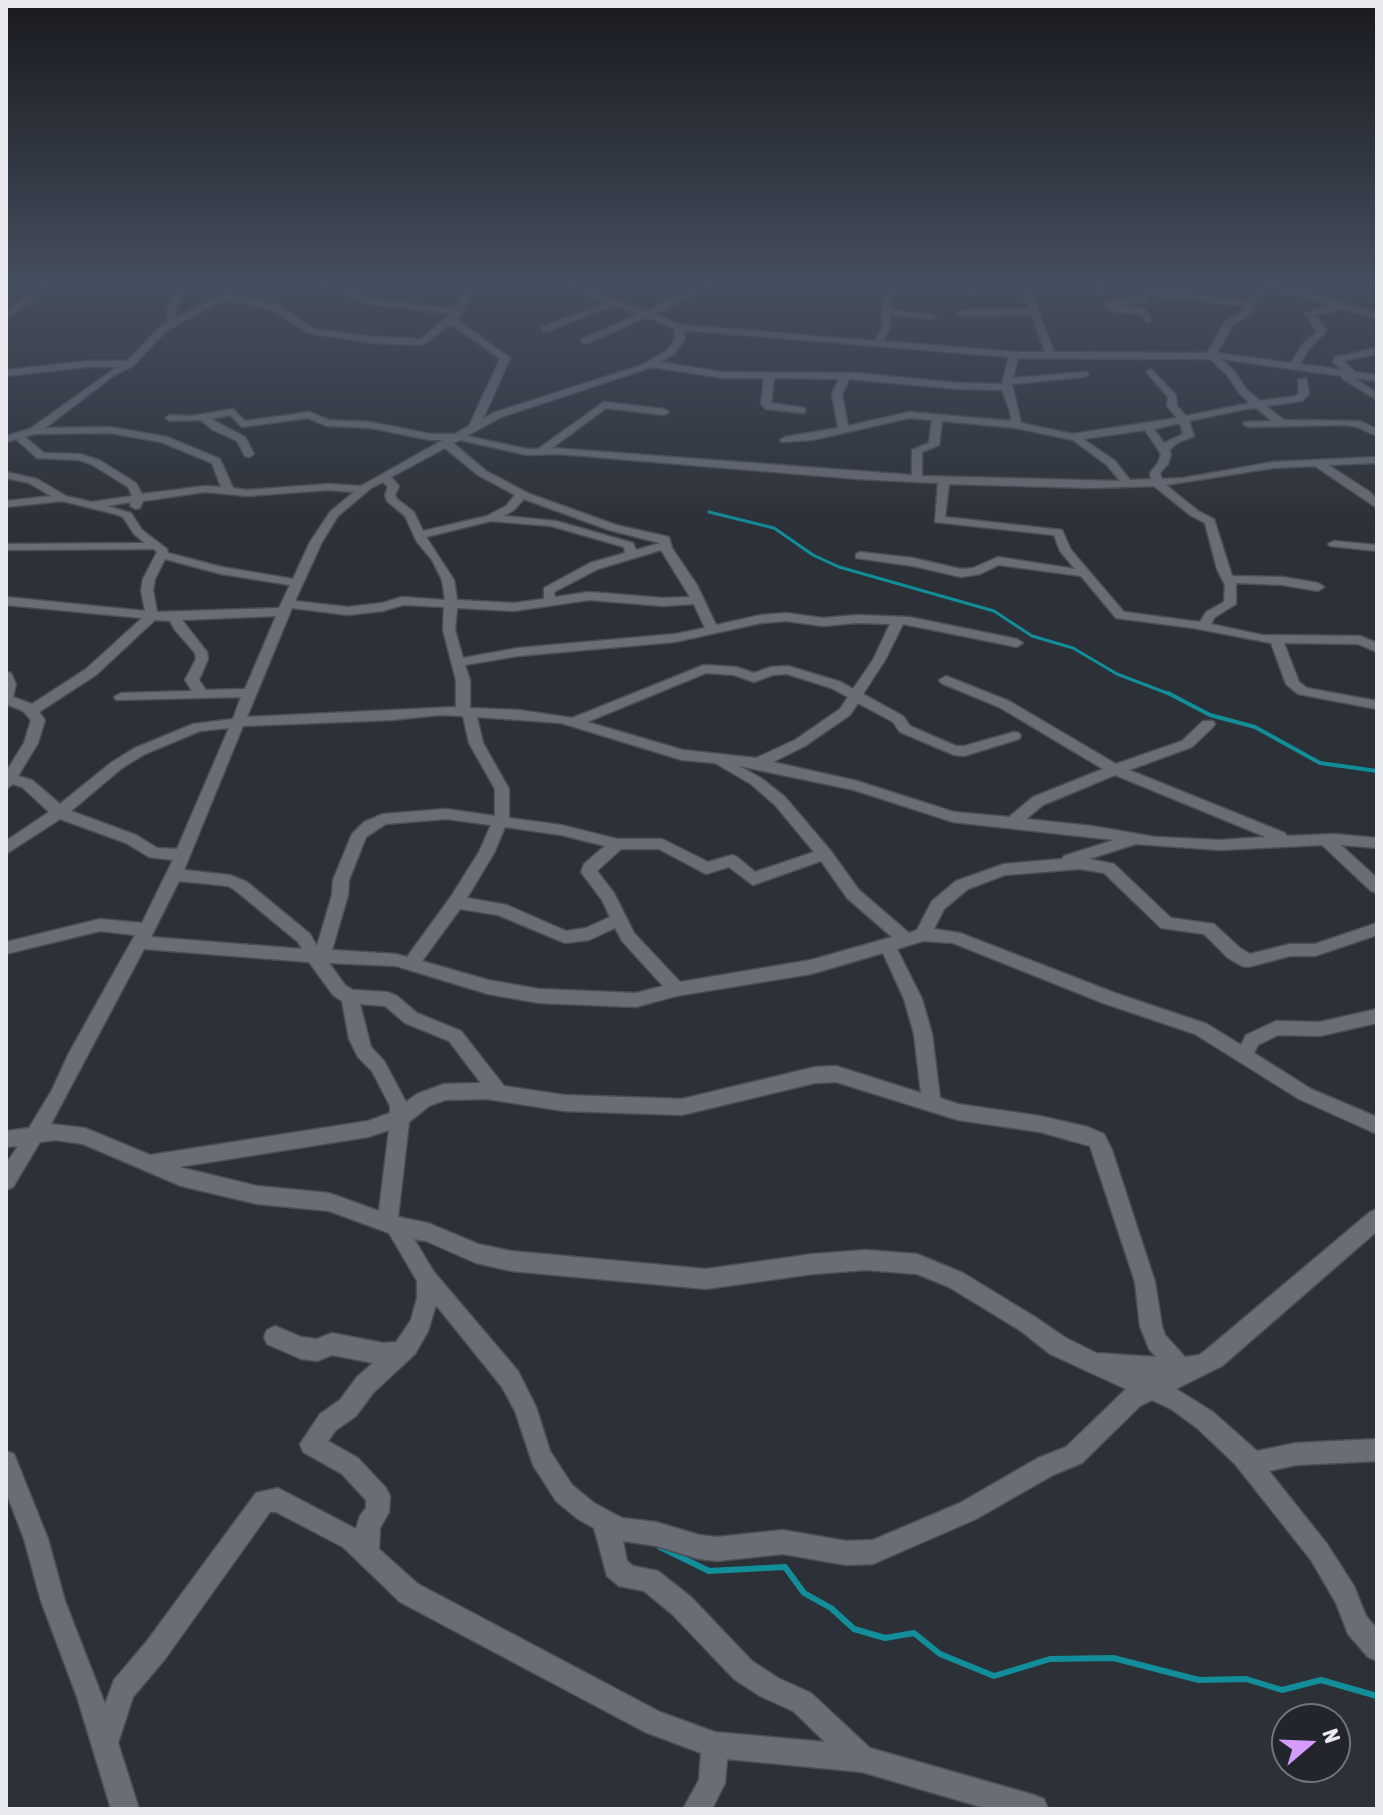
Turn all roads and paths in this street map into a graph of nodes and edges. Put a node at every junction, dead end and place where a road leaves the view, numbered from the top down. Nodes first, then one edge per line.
1 (36, 370) edge
2 (119, 370) edge
3 (500, 370) edge
4 (635, 370) edge
5 (680, 370) edge
6 (1010, 370) edge
7 (1227, 370) edge
8 (1316, 370) edge
9 (1346, 370) edge
10 (1151, 372) dead end
11 (6, 373) edge
12 (1084, 374) dead end
13 (1341, 374) junction
14 (845, 376) junction
15 (1353, 376) junction
16 (769, 377) junction
17 (1377, 378) edge
18 (1303, 380) dead end
19 (1007, 384) junction
20 (1377, 397) edge
21 (1259, 404) junction
22 (802, 410) dead end
23 (664, 412) dead end
24 (938, 416) junction
25 (203, 417) junction
26 (170, 418) dead end
27 (1183, 418) junction
28 (1248, 424) dead end
29 (1282, 424) junction
30 (1016, 425) junction
31 (1148, 427) junction
32 (843, 428) junction
33 (473, 429) junction
34 (18, 433) edge
35 (1377, 433) edge
36 (1072, 437) junction
37 (453, 440) junction
38 (785, 440) dead end
39 (1165, 448) junction
40 (540, 452) junction
41 (249, 454) dead end
42 (1377, 460) edge
43 (1317, 463) junction
44 (6, 475) edge
45 (384, 477) junction
46 (917, 480) junction
47 (944, 481) junction
48 (1157, 483) junction
49 (1128, 484) junction
50 (362, 489) junction
51 (228, 490) junction
52 (522, 494) junction
53 (138, 497) junction
54 (62, 498) junction
55 (6, 504) edge
56 (94, 505) junction
57 (1377, 505) edge
58 (127, 515) junction
59 (491, 518) junction
60 (419, 535) junction
61 (1334, 544) dead end
62 (665, 545) junction
63 (6, 547) edge
64 (1377, 548) edge
65 (161, 550) junction
66 (631, 556) junction
67 (860, 556) dead end
68 (1086, 572) junction
69 (1229, 579) junction
70 (297, 583) junction
71 (1318, 587) dead end
72 (550, 600) junction
73 (698, 600) junction
74 (6, 601) edge
75 (451, 604) junction
76 (286, 608) junction
77 (152, 616) junction
78 (175, 617) junction
79 (898, 621) junction
80 (1203, 626) junction
81 (712, 630) junction
82 (1277, 641) junction
83 (1017, 643) dead end
84 (1377, 648) edge
85 (460, 662) junction
86 (6, 676) edge
87 (946, 680) dead end
88 (251, 693) junction
89 (202, 695) junction
90 (857, 696) junction
91 (121, 697) dead end
92 (6, 698) edge
93 (1377, 705) edge
94 (31, 711) junction
95 (466, 712) junction
96 (240, 722) junction
97 (574, 722) junction
98 (1208, 724) dead end
99 (1014, 736) dead end
100 (714, 758) junction
101 (758, 763) junction
102 (1115, 770) junction
103 (8, 780) edge
104 (59, 812) junction
105 (1013, 822) junction
106 (501, 823) junction
107 (1325, 839) junction
108 (1132, 840) junction
109 (1290, 841) junction
110 (1377, 843) edge
111 (617, 844) junction
112 (6, 849) edge
113 (825, 854) junction
114 (184, 855) junction
115 (1054, 865) junction
116 (175, 875) junction
117 (1377, 887) edge
118 (456, 902) junction
119 (619, 919) junction
120 (1377, 929) edge
121 (923, 935) junction
122 (144, 936) junction
123 (905, 939) junction
124 (887, 944) junction
125 (6, 948) edge
126 (318, 956) junction
127 (411, 964) junction
128 (676, 989) junction
129 (350, 997) junction
130 (1377, 1016) edge
131 (1244, 1055) junction
132 (499, 1093) junction
133 (931, 1103) junction
134 (400, 1118) junction
135 (1377, 1126) edge
136 (35, 1135) junction
137 (6, 1139) edge
138 (150, 1163) junction
139 (6, 1181) edge
140 (1377, 1218) edge
141 (392, 1224) junction
142 (427, 1279) junction
143 (275, 1337) dead end
144 (400, 1352) junction
145 (1095, 1364) junction
146 (1192, 1366) junction
147 (1154, 1388) junction
148 (1377, 1450) edge
149 (1243, 1456) junction
150 (6, 1462) edge
151 (603, 1520) junction
152 (367, 1554) junction
153 (1377, 1648) edge
154 (104, 1744) junction
155 (715, 1745) junction
156 (862, 1759) junction
157 (125, 1809) edge
158 (697, 1809) edge
159 (1034, 1809) edge

1 - 11 street
2 - 34 street
3 - 33 street
4 - 33 street
5 - 16 street
6 - 19 street
7 - 21 street
8 - 13 street
9 - 15 street
10 - 27 street
12 - 19 street
13 - 15 street
13 - 20 street
14 - 16 street
14 - 19 street
14 - 32 street
15 - 17 street
16 - 22 street
18 - 21 street
19 - 30 street
21 - 27 street
21 - 29 street
23 - 40 street
24 - 30 street
24 - 32 street
24 - 46 street
25 - 26 street
25 - 37 street
25 - 41 street
27 - 31 street
27 - 39 street
28 - 29 street
29 - 35 street
30 - 36 street
31 - 36 street
31 - 39 street
32 - 38 street
33 - 37 street
34 - 51 street
34 - 53 street
36 - 49 street
37 - 40 street
37 - 45 street
37 - 52 street
39 - 48 street
40 - 46 street
42 - 43 street
43 - 48 street
43 - 57 street
44 - 54 street
45 - 50 street
45 - 60 street
46 - 47 street
47 - 49 street
47 - 68 street
48 - 49 street
48 - 69 street
50 - 51 street
50 - 70 street
51 - 53 street
52 - 59 street
52 - 62 street
53 - 56 street
53 - 58 street
54 - 55 street
54 - 56 street
56 - 58 street
58 - 65 street
59 - 60 street
59 - 66 street
60 - 75 street
61 - 64 street
62 - 66 street
62 - 73 street
63 - 65 street
65 - 70 street
65 - 77 street
66 - 72 street
67 - 68 street
68 - 80 street
69 - 71 street
69 - 80 street
70 - 76 street
72 - 73 street
72 - 75 street
73 - 81 street
74 - 77 street
75 - 76 street
75 - 85 street
76 - 78 street
76 - 88 street
77 - 78 street
77 - 94 street
78 - 89 street
79 - 81 street
79 - 83 street
79 - 90 street
80 - 82 street
81 - 85 street
82 - 84 street
82 - 93 street
85 - 95 street
86 - 92 street
87 - 102 street
88 - 89 street
88 - 96 street
89 - 91 street
90 - 97 street
90 - 99 street
90 - 101 street
92 - 94 street
94 - 103 street
95 - 96 street
95 - 97 street
95 - 106 street
96 - 104 street
96 - 114 street
97 - 100 street
98 - 102 street
100 - 101 street
100 - 113 street
101 - 105 street
102 - 105 street
102 - 109 street
103 - 104 street
104 - 112 street
104 - 114 street
105 - 108 street
106 - 111 street
106 - 118 street
106 - 126 street
107 - 109 street
107 - 110 street
107 - 117 street
108 - 109 street
108 - 115 street
111 - 113 street
111 - 119 street
113 - 123 street
114 - 116 street
115 - 120 street
115 - 121 street
116 - 122 street
116 - 126 street
118 - 119 street
118 - 127 street
119 - 128 street
121 - 123 street
121 - 131 street
122 - 125 street
122 - 126 street
122 - 136 street
123 - 124 street
124 - 128 street
124 - 133 street
126 - 127 street
126 - 129 street
127 - 128 street
129 - 132 street
129 - 134 street
130 - 131 street
131 - 135 street
132 - 133 street
132 - 134 street
133 - 146 street
134 - 138 street
134 - 141 street
136 - 137 street
136 - 138 street
136 - 139 street
138 - 141 street
140 - 146 street
141 - 142 street
141 - 145 street
142 - 144 street
142 - 151 street
143 - 144 street
144 - 152 street
145 - 146 street
145 - 147 street
146 - 147 street
147 - 149 street
147 - 151 street
148 - 149 street
149 - 153 street
150 - 154 street
151 - 156 street
152 - 154 street
152 - 155 street
154 - 157 street
155 - 156 street
155 - 158 street
156 - 159 street

